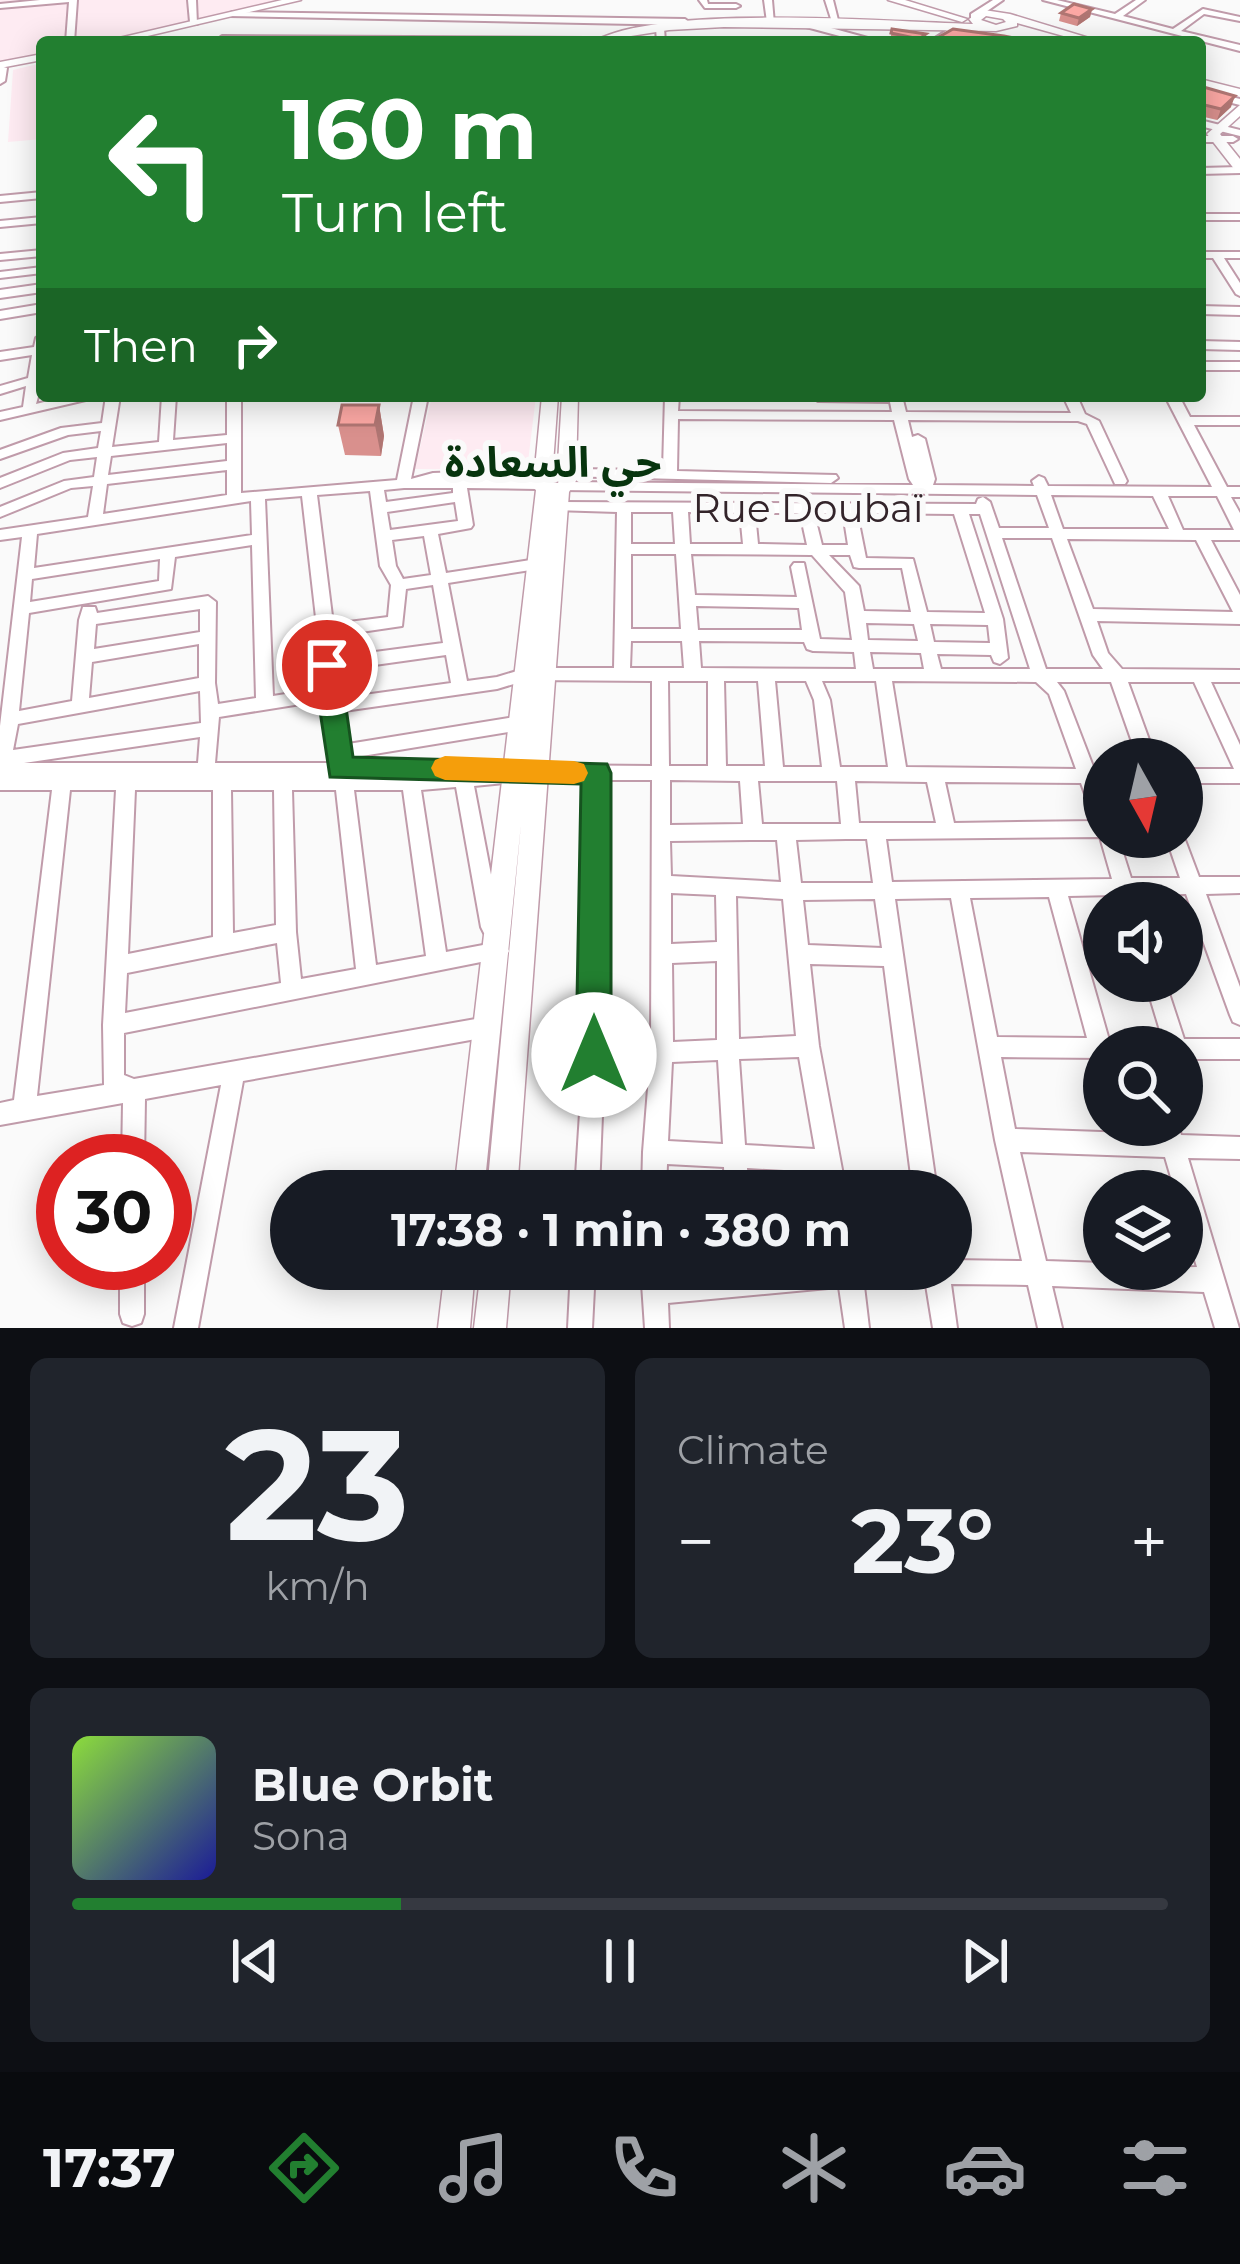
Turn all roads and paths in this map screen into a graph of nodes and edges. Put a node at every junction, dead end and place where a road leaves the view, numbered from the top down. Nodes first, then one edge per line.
1 (70, 0) edge
2 (193, 0) edge
3 (296, 0) edge
4 (307, 0) edge
5 (390, 0) edge
6 (461, 0) edge
7 (703, 0) edge
8 (768, 0) edge
9 (800, 0) edge
10 (830, 0) edge
11 (893, 0) edge
12 (916, 0) edge
13 (1087, 0) edge
14 (1054, 1) edge
15 (735, 3) edge
16 (1132, 3) edge
17 (0, 6) edge
18 (928, 10) junction
19 (979, 13) edge
20 (229, 16) junction
21 (286, 16) junction
22 (319, 16) junction
23 (1005, 16) junction
24 (383, 17) junction
25 (456, 17) junction
26 (1117, 17) junction
27 (1240, 20) edge
28 (736, 21) junction
29 (194, 22) junction
30 (685, 22) junction
31 (771, 22) junction
32 (836, 22) junction
33 (804, 23) junction
34 (921, 23) junction
35 (896, 27) junction
36 (660, 28) junction
37 (993, 28) junction
38 (1174, 32) junction
39 (70, 36) edge
40 (133, 36) edge
41 (145, 36) edge
42 (223, 36) edge
43 (276, 36) edge
44 (308, 36) edge
45 (374, 36) edge
46 (450, 36) edge
47 (595, 36) edge
48 (608, 36) edge
49 (661, 36) edge
50 (851, 36) edge
51 (896, 36) edge
52 (940, 36) edge
53 (979, 36) edge
54 (1026, 36) edge
55 (1075, 36) edge
56 (1190, 36) edge
57 (1206, 40) edge
58 (1240, 48) edge
59 (36, 60) edge
60 (1, 70) edge
61 (1206, 73) edge
62 (1206, 84) edge
63 (1206, 92) edge
64 (1239, 95) edge
65 (1240, 118) edge
66 (1223, 135) edge
67 (1240, 156) edge
68 (1240, 169) edge
69 (1206, 171) edge
70 (36, 196) edge
71 (0, 199) edge
72 (1206, 217) edge
73 (1240, 218) edge
74 (36, 221) edge
75 (0, 224) edge
76 (36, 254) edge
77 (1206, 255) edge
78 (1216, 255) junction
79 (1240, 255) edge
80 (0, 257) edge
81 (36, 271) edge
82 (0, 275) edge
83 (36, 289) edge
84 (1240, 292) edge
85 (0, 297) edge
86 (36, 309) edge
87 (1206, 310) edge
88 (1240, 310) edge
89 (0, 315) edge
90 (1206, 345) edge
91 (1240, 346) edge
92 (36, 347) edge
93 (0, 356) edge
94 (1206, 366) edge
95 (1240, 366) edge
96 (36, 379) edge
97 (36, 384) edge
98 (0, 390) edge
99 (51, 402) edge
100 (112, 402) edge
101 (169, 402) edge
102 (234, 402) edge
103 (420, 402) edge
104 (550, 402) edge
105 (569, 402) edge
106 (671, 402) edge
107 (712, 402) edge
108 (744, 402) edge
109 (786, 402) edge
110 (819, 402) edge
111 (901, 402) edge
112 (966, 402) edge
113 (1030, 402) edge
114 (1073, 402) edge
115 (1175, 402) edge
116 (29, 406) junction
117 (672, 415) junction
118 (713, 415) junction
119 (746, 415) junction
120 (0, 416) edge
121 (788, 416) junction
122 (822, 416) junction
123 (906, 416) junction
124 (970, 416) junction
125 (1036, 417) junction
126 (1079, 417) junction
127 (1185, 421) junction
128 (1240, 421) edge
129 (109, 425) junction
130 (234, 437) junction
131 (166, 444) junction
132 (104, 452) junction
133 (0, 455) edge
134 (234, 464) junction
135 (670, 475) junction
136 (99, 481) junction
137 (1120, 481) junction
138 (0, 482) edge
139 (923, 482) junction
140 (1240, 482) edge
141 (408, 483) junction
142 (554, 483) junction
143 (1040, 485) junction
144 (376, 486) junction
145 (1219, 487) junction
146 (979, 490) junction
147 (309, 491) junction
148 (460, 491) junction
149 (1158, 491) junction
150 (1240, 492) edge
151 (258, 495) junction
152 (234, 499) junction
153 (380, 508) junction
154 (624, 508) junction
155 (680, 508) junction
156 (747, 508) junction
157 (806, 508) junction
158 (849, 508) junction
159 (960, 508) junction
160 (985, 509) junction
161 (0, 512) edge
162 (95, 518) junction
163 (30, 529) junction
164 (430, 530) junction
165 (1240, 531) edge
166 (992, 533) junction
167 (0, 535) edge
168 (1058, 535) junction
169 (384, 536) junction
170 (1179, 536) junction
171 (1202, 536) junction
172 (260, 539) junction
173 (624, 549) junction
174 (686, 549) junction
175 (751, 550) junction
176 (816, 550) junction
177 (855, 550) junction
178 (168, 553) junction
179 (537, 565) junction
180 (799, 567) dead end
181 (28, 574) junction
182 (440, 579) junction
183 (399, 585) junction
184 (91, 598) junction
185 (690, 600) junction
186 (805, 603) junction
187 (22, 609) junction
188 (1240, 614) edge
189 (1086, 615) junction
190 (857, 617) junction
191 (921, 619) junction
192 (995, 619) junction
193 (87, 620) junction
194 (324, 632) junction
195 (622, 634) junction
196 (693, 635) junction
197 (810, 636) junction
198 (207, 637) junction
199 (861, 646) junction
200 (452, 648) junction
201 (928, 648) junction
202 (998, 649) junction
203 (83, 657) junction
204 (327, 665) junction
205 (537, 674) junction
206 (622, 674) junction
207 (659, 674) junction
208 (694, 674) junction
209 (716, 674) junction
210 (766, 674) junction
211 (811, 674) junction
212 (874, 674) junction
213 (934, 675) junction
214 (1005, 675) junction
215 (1040, 675) junction
216 (1117, 675) junction
217 (1200, 676) junction
218 (1240, 676) edge
219 (206, 682) junction
220 (460, 688) junction
221 (331, 700) junction
222 (265, 704) junction
223 (80, 706) junction
224 (10, 718) junction
225 (210, 720) junction
226 (521, 723) junction
227 (1140, 738) edge
228 (1083, 747) edge
229 (1240, 764) edge
230 (1, 766) edge
231 (340, 768) junction
232 (524, 773) junction
233 (596, 773) junction
234 (657, 773) junction
235 (717, 774) junction
236 (749, 774) junction
237 (775, 774) junction
238 (838, 775) junction
239 (898, 775) junction
240 (935, 775) junction
241 (214, 776) junction
242 (1083, 776) edge
243 (1203, 776) edge
244 (1240, 776) edge
245 (464, 780) junction
246 (126, 782) junction
247 (283, 782) junction
248 (0, 783) edge
249 (62, 783) junction
250 (411, 783) junction
251 (1083, 829) edge
252 (947, 832) junction
253 (663, 833) junction
254 (753, 833) junction
255 (786, 833) junction
256 (851, 833) junction
257 (876, 833) junction
258 (662, 884) junction
259 (1240, 885) edge
260 (1203, 886) edge
261 (726, 887) junction
262 (1056, 888) junction
263 (959, 890) junction
264 (793, 891) junction
265 (880, 891) junction
266 (1083, 891) edge
267 (1203, 913) edge
268 (286, 932) junction
269 (223, 945) junction
270 (496, 951) junction
271 (727, 951) junction
272 (524, 952) junction
273 (662, 954) junction
274 (799, 954) junction
275 (890, 957) junction
276 (437, 962) junction
277 (118, 964) junction
278 (367, 976) junction
279 (292, 992) junction
280 (1240, 1015) edge
281 (114, 1024) junction
282 (1096, 1026) edge
283 (487, 1027) junction
284 (808, 1046) junction
285 (990, 1047) junction
286 (728, 1048) junction
287 (1083, 1048) edge
288 (1203, 1048) edge
289 (1240, 1049) edge
290 (662, 1050) junction
291 (594, 1055) junction
292 (561, 1058) dead end
293 (234, 1072) junction
294 (134, 1090) junction
295 (12, 1112) edge
296 (134, 1134) edge
297 (1083, 1138) edge
298 (1006, 1140) junction
299 (1203, 1141) edge
300 (1173, 1146) edge
301 (1240, 1148) edge
302 (654, 1153) junction
303 (735, 1155) junction
304 (829, 1161) junction
305 (471, 1170) edge
306 (504, 1170) edge
307 (588, 1170) edge
308 (654, 1170) edge
309 (736, 1170) edge
310 (830, 1170) edge
311 (922, 1170) edge
312 (972, 1271) edge
313 (1036, 1271) junction
314 (1213, 1280) junction
315 (132, 1290) edge
316 (458, 1290) edge
317 (494, 1290) edge
318 (582, 1290) edge
319 (654, 1290) edge
320 (852, 1290) edge
321 (940, 1290) edge
322 (132, 1314) dead end
323 (186, 1328) edge
324 (454, 1328) edge
325 (490, 1328) edge
326 (580, 1328) edge
327 (657, 1328) edge
328 (857, 1328) edge
329 (945, 1328) edge
330 (1050, 1328) edge
331 (1227, 1328) edge

1 - 17 street
1 - 39 street
2 - 29 street
3 - 20 main road
4 - 20 main road
5 - 24 street
6 - 25 street
7 - 15 street
8 - 31 street
9 - 33 street
10 - 32 street
11 - 18 main road
12 - 19 main road
13 - 16 street
14 - 26 street
15 - 28 street
16 - 26 street
18 - 19 main road
18 - 34 main road
19 - 23 main road
19 - 34 main road
19 - 37 main road
20 - 21 street
20 - 29 main road
20 - 41 main road
20 - 42 street
21 - 22 street
21 - 43 street
22 - 24 street
22 - 44 street
23 - 37 main road
23 - 55 main road
24 - 25 street
24 - 45 street
25 - 30 street
25 - 46 street
26 - 38 street
27 - 38 street
28 - 30 main road
28 - 31 main road
29 - 40 main road
30 - 47 main road
31 - 33 main road
32 - 33 main road
32 - 34 main road
33 - 35 main road
33 - 36 main road
33 - 50 street
35 - 37 main road
35 - 51 street
36 - 48 main road
36 - 49 street
37 - 54 main road
38 - 56 street
52 - 53 street
57 - 58 street
59 - 60 main road
61 - 64 main road
62 - 64 main road
63 - 64 street
64 - 66 main road
65 - 66 main road
66 - 67 main road
66 - 68 main road
68 - 69 street
70 - 71 street
72 - 73 street
74 - 75 street
76 - 80 street
77 - 78 street
78 - 79 street
78 - 84 street
81 - 82 street
83 - 85 street
86 - 89 street
87 - 88 street
90 - 91 street
92 - 93 street
94 - 95 street
96 - 98 street
97 - 116 street
99 - 116 street
100 - 129 street
101 - 131 street
102 - 130 street
103 - 141 street
104 - 142 main road
105 - 142 main road
106 - 117 street
107 - 118 street
108 - 119 street
109 - 121 street
110 - 122 street
111 - 123 street
112 - 124 street
113 - 125 street
114 - 126 street
115 - 127 street
116 - 120 street
117 - 118 street
117 - 135 street
118 - 119 street
119 - 121 street
121 - 122 street
122 - 123 street
123 - 124 street
123 - 139 street
124 - 125 street
125 - 126 street
126 - 137 street
127 - 128 street
127 - 145 street
129 - 132 street
129 - 133 street
130 - 131 street
130 - 134 street
131 - 132 street
132 - 136 street
132 - 138 street
134 - 136 street
134 - 152 street
135 - 139 street
135 - 142 street
136 - 161 street
136 - 162 street
137 - 143 street
137 - 145 street
139 - 142 street
139 - 143 street
139 - 146 street
140 - 145 street
141 - 142 street
141 - 144 street
141 - 148 street
142 - 148 street
142 - 154 street, Rue Doubaï
142 - 179 main road
142 - 205 main road
143 - 146 street
143 - 149 street
143 - 168 street
144 - 147 street
144 - 153 street
145 - 149 street
145 - 150 street
145 - 165 street
146 - 160 street
147 - 151 street
147 - 194 street
148 - 153 street
148 - 164 street
149 - 170 street
151 - 152 street
151 - 172 street
152 - 162 street
153 - 169 street
154 - 155 street, Rue Doubaï
154 - 173 street
155 - 156 street, Rue Doubaï
155 - 174 street
156 - 157 street, Rue Doubaï
156 - 175 street
157 - 158 street, Rue Doubaï
157 - 176 street
158 - 159 street, Rue Doubaï
158 - 177 street
159 - 160 street, Rue Doubaï
159 - 192 street
160 - 166 street
162 - 163 street
163 - 167 street
163 - 181 street
164 - 169 street
164 - 182 street
165 - 171 street
166 - 168 street
166 - 215 street
168 - 170 street
168 - 189 street
169 - 183 street
170 - 171 street
171 - 188 street
172 - 178 street
172 - 222 street
173 - 174 street
173 - 195 street
174 - 175 street
174 - 185 street
175 - 176 street
176 - 177 street
176 - 190 street
177 - 191 street
178 - 181 street
178 - 184 street
179 - 182 street
179 - 205 main road
180 - 186 street
181 - 187 street
182 - 183 street
182 - 200 street
183 - 194 street
184 - 187 street
184 - 193 street
185 - 186 street
185 - 196 street
186 - 197 street
187 - 224 street
188 - 189 street
189 - 216 street
190 - 191 street
190 - 199 street
191 - 192 street
191 - 201 street
192 - 202 street
193 - 198 street
193 - 203 street
194 - 204 street
195 - 196 street
195 - 206 street
196 - 197 street
196 - 208 street
197 - 199 street
198 - 203 street
198 - 219 street
199 - 201 street
199 - 212 street
200 - 204 street
200 - 220 street
201 - 202 street
201 - 213 street
202 - 214 street
203 - 223 street
204 - 221 street
205 - 206 street
205 - 220 street
205 - 226 main road
205 - 232 main road
206 - 207 street
207 - 208 street
207 - 234 street
208 - 209 street
209 - 210 street
209 - 235 street
210 - 211 street
210 - 237 street
211 - 212 street
211 - 238 street
212 - 213 street
212 - 239 street
213 - 214 street
214 - 215 street
215 - 216 street
215 - 228 street
216 - 217 street
216 - 227 street
217 - 218 street
217 - 229 street
219 - 223 street
219 - 225 street
220 - 221 street
221 - 222 street
221 - 231 street
222 - 225 street
223 - 224 street
224 - 230 street
225 - 230 street
225 - 241 street
226 - 231 street
226 - 232 main road
230 - 241 street
231 - 232 street
231 - 241 street
231 - 247 street
231 - 250 street
231 - 278 street
232 - 233 street
232 - 245 street
232 - 270 main road
232 - 272 main road
233 - 234 street
233 - 291 street
234 - 235 street
234 - 253 street
235 - 236 street
236 - 237 street
236 - 254 street
237 - 238 street
238 - 239 street
238 - 256 street
239 - 240 street
240 - 242 street
240 - 252 street
241 - 246 street
241 - 247 street
241 - 269 street
243 - 244 street
245 - 250 street
245 - 270 street
246 - 249 street
246 - 277 street
247 - 268 street
248 - 249 street
249 - 295 street
250 - 276 street
251 - 252 street
252 - 257 street
253 - 254 street
253 - 258 street
254 - 255 street
255 - 256 street
255 - 264 street
256 - 257 street
257 - 265 street
258 - 261 street
258 - 273 street
259 - 260 street
261 - 264 street
261 - 271 street
262 - 263 street
262 - 266 street
262 - 282 street
263 - 265 street
263 - 285 street
264 - 265 street
264 - 274 street
265 - 275 street
267 - 280 street
268 - 269 street
268 - 279 street
269 - 277 street
270 - 272 street
270 - 276 street
270 - 283 main road
271 - 273 street
271 - 286 street
272 - 306 main road
273 - 290 street
274 - 275 street
274 - 284 street
275 - 311 street
276 - 278 street
277 - 281 street
278 - 279 street
279 - 281 street
281 - 294 street
283 - 293 street
283 - 305 main road
284 - 286 street
284 - 304 street
285 - 287 street
285 - 298 street
286 - 290 street
286 - 303 street
288 - 289 street
290 - 291 street
290 - 302 street
291 - 292 street
291 - 307 street
293 - 294 street
293 - 323 street
294 - 295 street
294 - 296 street
297 - 298 street
298 - 313 street
299 - 301 street
300 - 314 street
302 - 303 street
302 - 308 street
303 - 304 street
303 - 309 street
304 - 310 street
312 - 313 street
313 - 314 street
313 - 330 street
314 - 331 street
315 - 322 street
316 - 324 main road
317 - 325 main road
318 - 326 street
319 - 327 street
320 - 328 street
321 - 329 street

